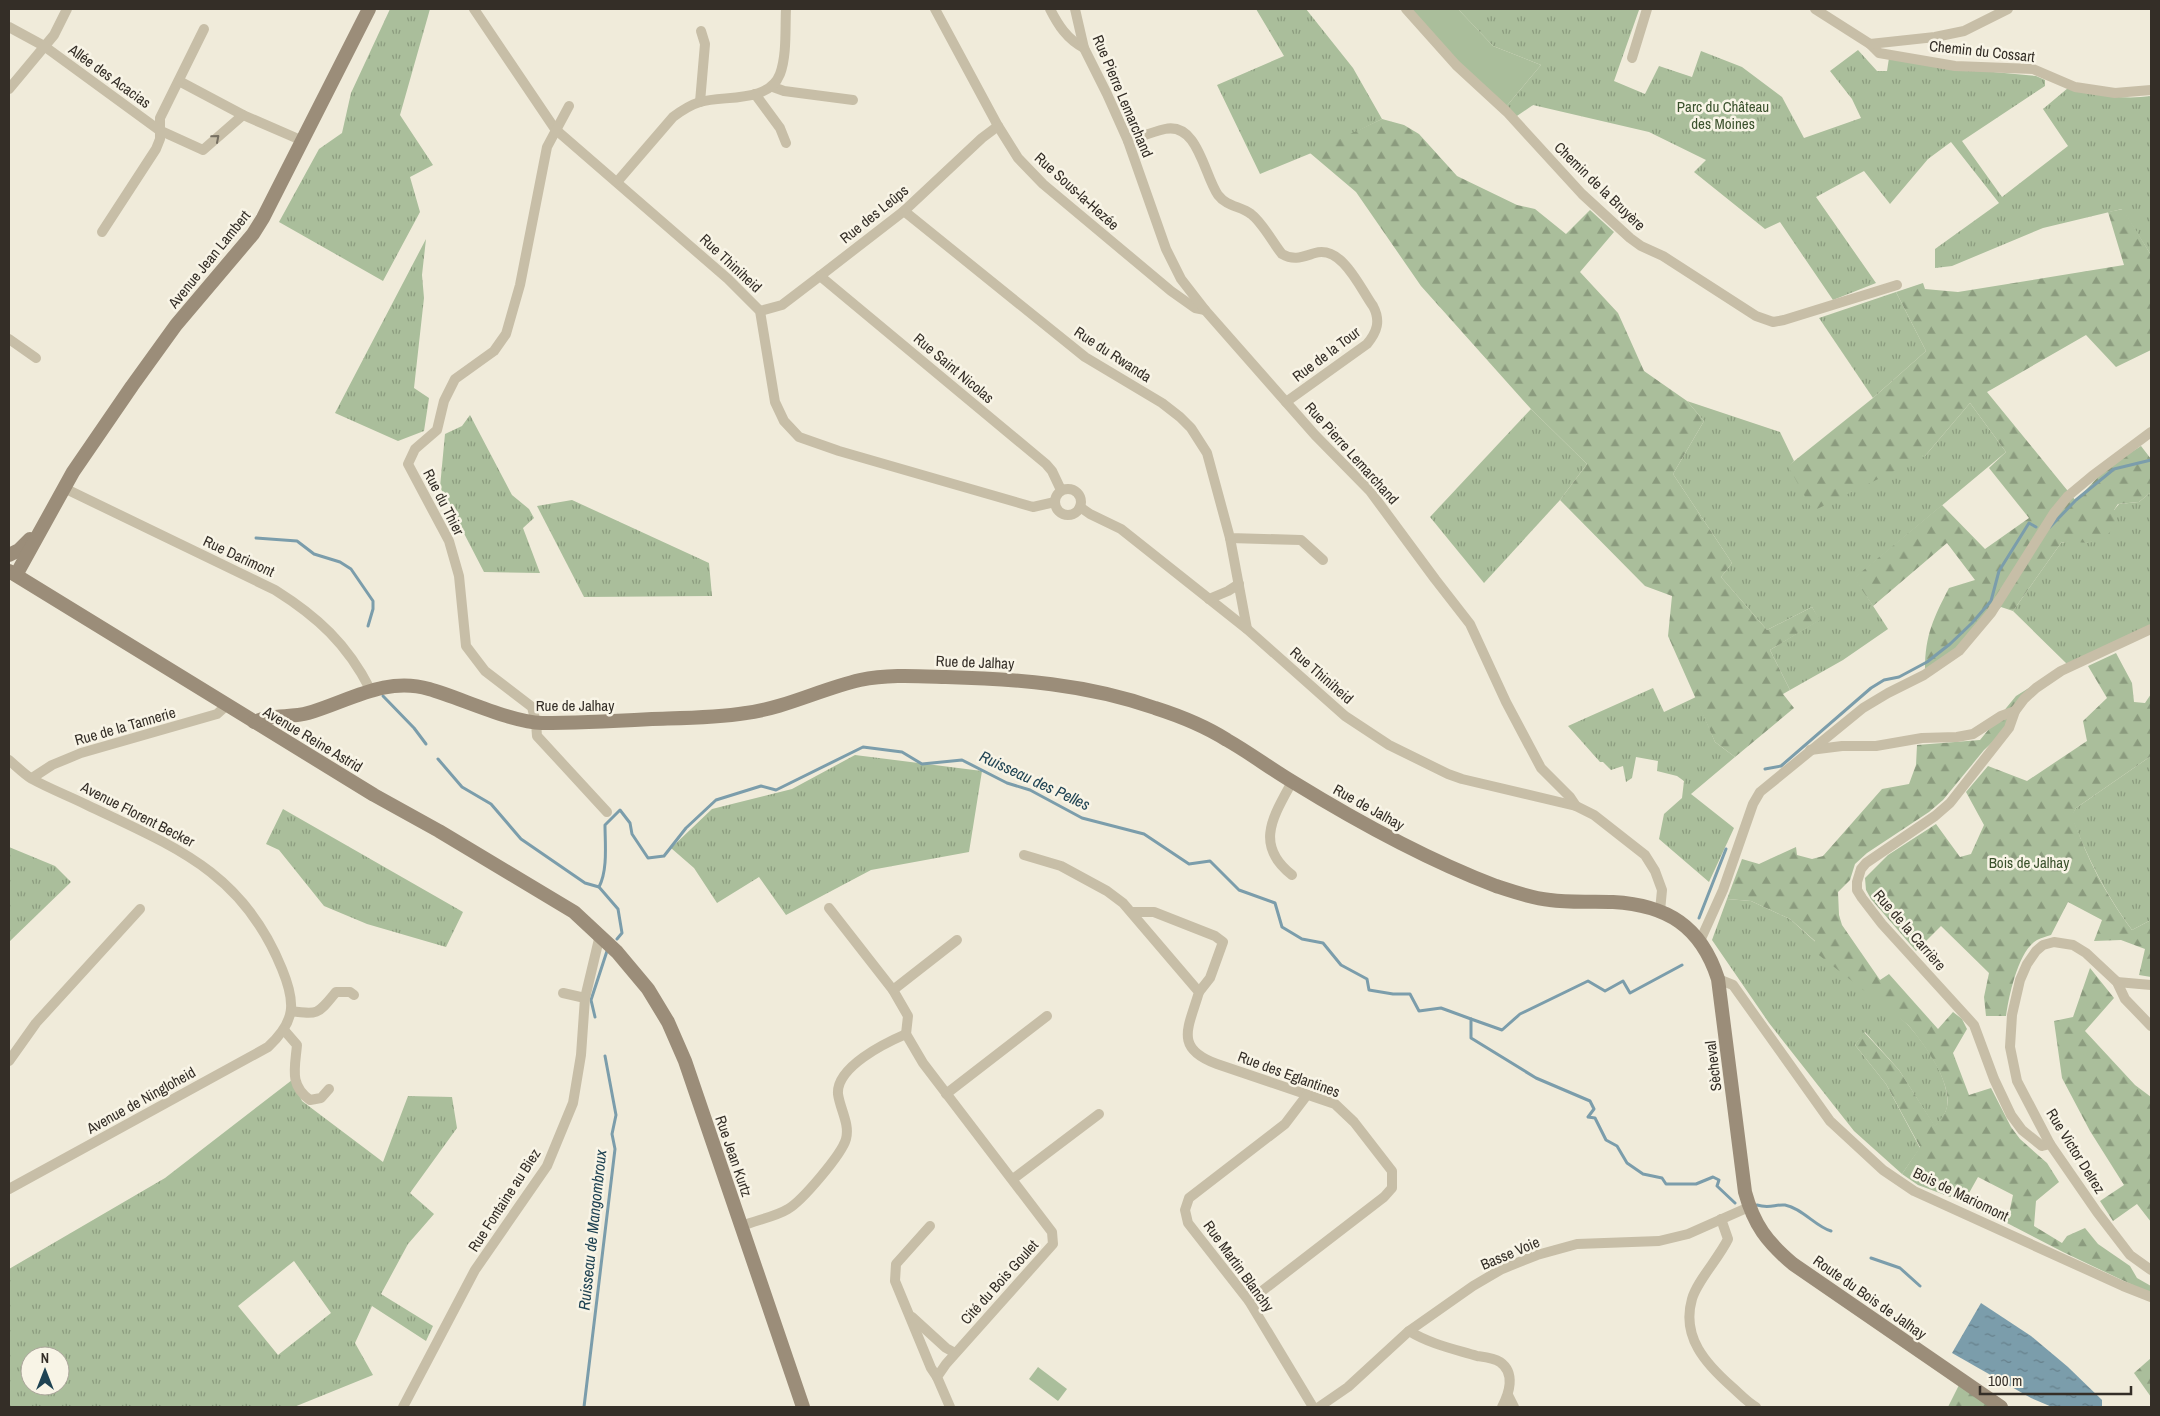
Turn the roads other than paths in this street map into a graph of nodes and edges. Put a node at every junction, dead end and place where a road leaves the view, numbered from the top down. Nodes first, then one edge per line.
1 (67, 9) edge
2 (369, 9) edge
3 (474, 9) edge
4 (786, 9) edge
5 (935, 9) edge
6 (1050, 9) edge
7 (1074, 9) edge
8 (1406, 9) edge
9 (1647, 9) edge
10 (1815, 9) edge
11 (2008, 9) edge
12 (9, 28) edge
13 (204, 29) dead end
14 (701, 31) dead end
15 (1870, 44) junction
16 (44, 46) junction
17 (1084, 48) junction
18 (1632, 58) dead end
19 (179, 81) junction
20 (773, 86) junction
21 (9, 89) edge
22 (2151, 90) edge
23 (755, 94) junction
24 (853, 100) dead end
25 (700, 102) junction
26 (569, 106) dead end
27 (243, 115) junction
28 (998, 126) junction
29 (555, 129) junction
30 (159, 130) junction
31 (303, 141) junction
32 (1128, 141) junction
33 (786, 143) dead end
34 (617, 182) junction
35 (904, 210) junction
36 (102, 232) dead end
37 (820, 276) junction
38 (1897, 285) dead end
39 (1205, 310) junction
40 (760, 311) junction
41 (9, 339) edge
42 (36, 358) dead end
43 (1286, 402) junction
44 (2151, 432) edge
45 (64, 488) junction
46 (1062, 490) junction
47 (1055, 502) junction
48 (1080, 507) junction
49 (1230, 538) junction
50 (9, 555) edge
51 (1323, 560) dead end
52 (12, 573) edge
53 (1239, 584) junction
54 (1210, 598) junction
55 (1247, 629) junction
56 (2151, 629) edge
57 (370, 690) junction
58 (227, 705) junction
59 (2015, 711) junction
60 (254, 722) junction
61 (536, 723) junction
62 (1810, 750) junction
63 (9, 760) edge
64 (32, 778) junction
65 (1292, 782) junction
66 (1576, 806) junction
67 (607, 812) dead end
68 (1024, 855) dead end
69 (1292, 875) dead end
70 (829, 908) dead end
71 (140, 909) dead end
72 (1660, 911) junction
73 (1132, 912) junction
74 (600, 936) junction
75 (956, 940) dead end
76 (1700, 941) junction
77 (1718, 979) junction
78 (2117, 982) junction
79 (2151, 985) edge
80 (893, 990) junction
81 (1199, 992) junction
82 (563, 994) dead end
83 (354, 995) dead end
84 (585, 998) junction
85 (291, 1011) junction
86 (1047, 1016) dead end
87 (2151, 1026) edge
88 (284, 1030) junction
89 (906, 1034) junction
90 (9, 1061) edge
91 (330, 1089) dead end
92 (946, 1094) junction
93 (1307, 1095) junction
94 (1099, 1114) dead end
95 (2050, 1144) junction
96 (1013, 1179) junction
97 (9, 1189) edge
98 (1745, 1192) joint
99 (1749, 1207) junction
100 (1721, 1219) junction
101 (742, 1226) junction
102 (930, 1226) dead end
103 (2151, 1270) edge
104 (2151, 1297) edge
105 (1249, 1301) junction
106 (910, 1315) junction
107 (1409, 1331) junction
108 (955, 1353) junction
109 (937, 1377) junction
110 (1508, 1395) junction
111 (403, 1407) edge
112 (803, 1407) edge
113 (950, 1407) edge
114 (1314, 1407) edge
115 (1319, 1407) edge
116 (1502, 1407) edge
117 (1514, 1407) edge
118 (1756, 1407) edge
119 (2001, 1407) edge

1 - 16 street
2 - 31 main road, Avenue Jean Lambert
3 - 29 street, Rue Thiniheid
4 - 20 street
5 - 28 street, Rue Sous-la-Hezée
6 - 17 street
7 - 17 street, Rue Pierre Lemarchand
8 - 38 street, Chemin de la Bruyère
9 - 18 street
10 - 15 street, Chemin du Cossart
11 - 15 street
12 - 16 street, Allée des Acacias
13 - 19 street, Allée des Acacias
14 - 25 street
15 - 22 street, Chemin du Cossart
16 - 21 street
16 - 30 street, Allée des Acacias
17 - 32 street, Rue Pierre Lemarchand
19 - 27 street
19 - 30 street, Allée des Acacias
20 - 23 street
20 - 24 street
23 - 25 street
23 - 33 street
25 - 34 street
26 - 29 street
30 -> 27 street, Allée des Acacias
27 - 31 street
28 - 35 street, Rue des Leûps
28 - 39 street, Rue Sous-la-Hezée
29 - 34 street, Rue Thiniheid
29 - 61 street, Rue du Thier
30 - 36 street
31 - 45 main road, Avenue Jean Lambert
32 - 39 street, Rue Pierre Lemarchand
32 - 43 street, Rue de la Tour
34 - 40 street, Rue Thiniheid
35 - 37 street, Rue des Leûps
35 - 49 street, Rue du Rwanda
37 - 40 street, Rue des Leûps
37 - 46 street, Rue Saint Nicolas
39 - 43 street, Rue Pierre Lemarchand
40 - 47 street, Rue Thiniheid
41 - 42 street
43 - 66 street, Rue Pierre Lemarchand
44 - 62 street
45 - 50 main road, Avenue Jean Lambert
45 - 52 main road, Avenue Jean Lambert
45 - 57 street, Rue Darimont
46 - 47 street
46 - 48 street, Rue Thiniheid
47 - 48 street
48 - 54 street, Rue Thiniheid
49 - 51 street
49 - 53 street, Rue du Rwanda
52 - 58 main road, Avenue Reine Astrid
53 - 54 street
53 - 55 street, Rue du Rwanda
54 - 55 street, Rue Thiniheid
55 - 66 street, Rue Thiniheid
56 - 59 street, Rue de la Carrière
57 - 60 main road, Rue de Jalhay
57 - 61 main road, Rue de Jalhay
58 - 60 main road, Avenue Reine Astrid
58 - 64 street, Rue de la Tannerie
59 - 62 street
59 - 95 street, Rue de la Carrière
60 - 74 main road, Avenue Reine Astrid
61 - 65 main road, Rue de Jalhay
61 - 67 street
62 - 76 street
63 - 64 street, Avenue Florent Becker
64 - 85 street, Avenue Florent Becker
65 - 69 street
65 - 72 main road, Rue de Jalhay
66 - 72 street, Rue Pierre Lemarchand
68 - 73 street
70 - 80 street, Cité du Bois Goulet
71 - 90 street
72 - 76 main road, Rue de Jalhay
73 - 81 street
73 - 81 street, Rue des Eglantines
74 - 84 street, Rue Fontaine au Biez
74 - 101 main road, Rue Jean Kurtz
75 - 80 street
76 - 77 main road, Sècheval
77 - 98 main road, Sècheval
77 - 104 street, Bois de Mariomont
78 - 79 street
78 - 87 street, Rue Victor Delrez
78 - 95 street, Rue Victor Delrez
80 - 89 street, Cité du Bois Goulet
81 - 93 street, Rue des Eglantines
82 - 84 street
83 - 85 street
84 - 111 street, Rue Fontaine au Biez
85 - 88 street, Avenue Florent Becker
86 - 92 street
88 - 91 street
88 - 97 street, Avenue de Ningloheid
89 - 92 street, Cité du Bois Goulet
89 - 101 street
92 - 96 street, Cité du Bois Goulet
93 - 105 street, Rue Martin Blanchy
93 - 105 street, Rue des Eglantines
94 - 96 street
95 - 103 street, Rue Victor Delrez
96 - 108 street, Cité du Bois Goulet
98 - 99 main road, Route du Bois de Jalhay
99 - 100 street, Basse Voie
99 - 119 main road, Route du Bois de Jalhay
100 - 107 street, Basse Voie
100 - 118 street
101 - 112 main road, Rue Jean Kurtz
102 - 106 street
105 - 114 street, Rue Martin Blanchy
106 - 108 street
106 - 109 street
107 - 110 street
107 - 115 street, Basse Voie
108 - 109 street, Cité du Bois Goulet
109 - 113 street
110 - 116 street
110 - 117 street

